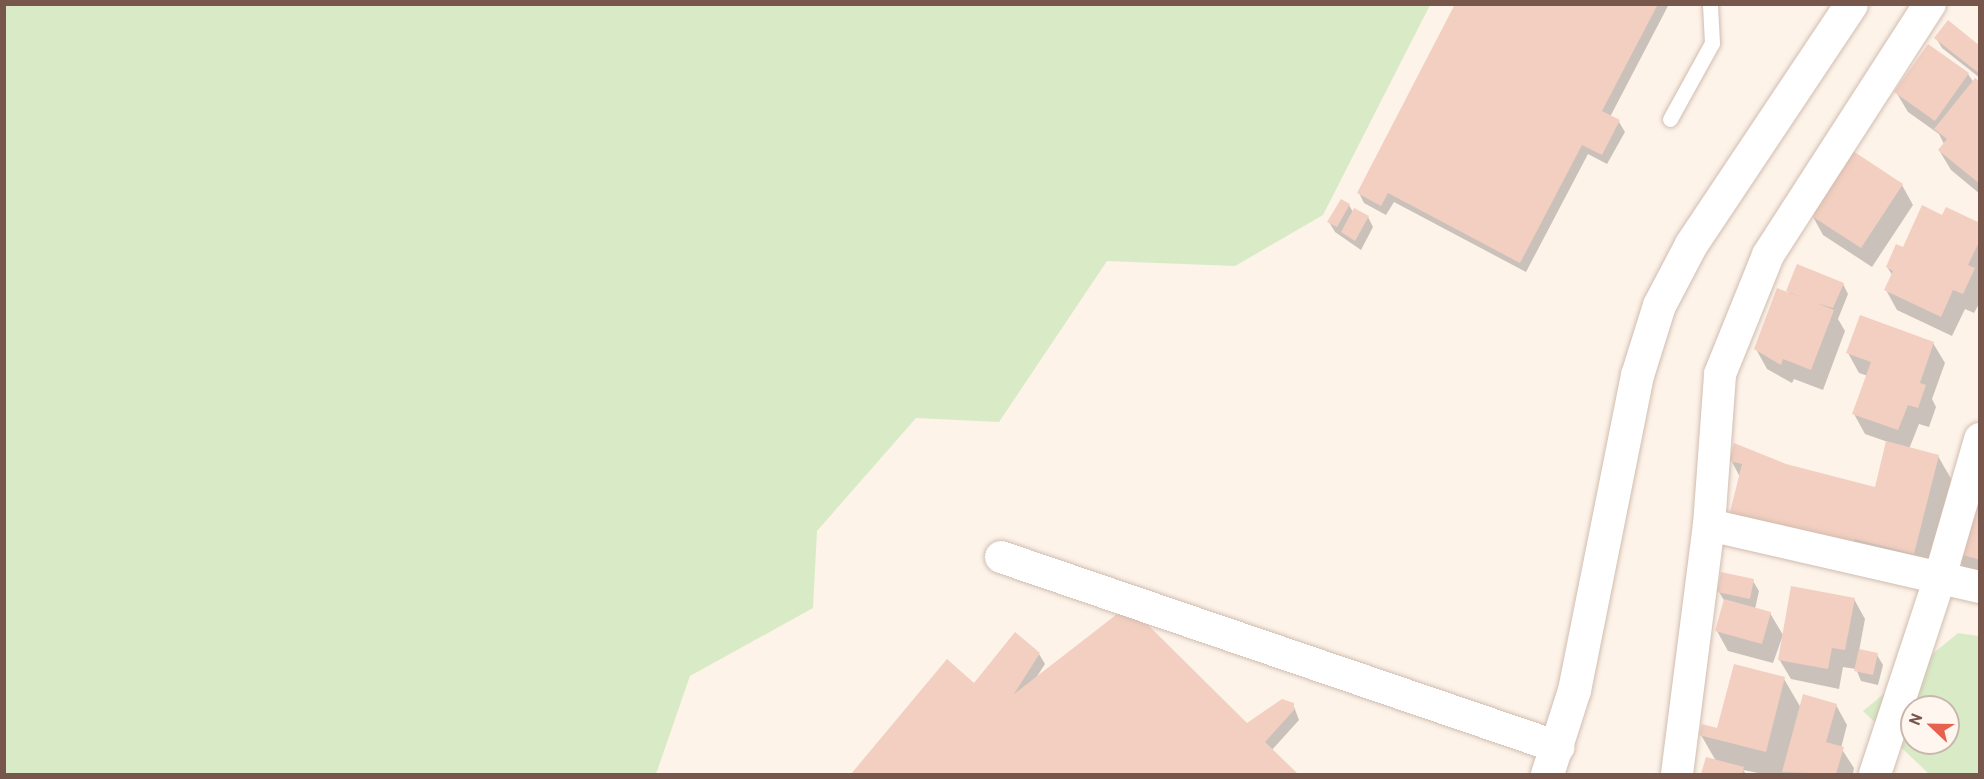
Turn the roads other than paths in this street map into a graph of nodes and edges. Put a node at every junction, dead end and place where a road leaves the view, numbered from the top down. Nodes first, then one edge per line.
1 (1710, 4) edge
2 (1930, 4) edge
3 (1845, 7) edge
4 (1670, 119) dead end
5 (1980, 439) edge
6 (1709, 525) junction
7 (1001, 557) dead end
8 (1940, 577) junction
9 (1980, 587) edge
10 (1552, 761) edge
11 (1677, 774) edge
12 (1875, 774) edge

1 - 4 lane
2 - 6 street
3 - 10 street
5 - 8 street
6 - 8 street
6 - 11 street
7 - 10 street
8 - 9 street
8 - 12 street

